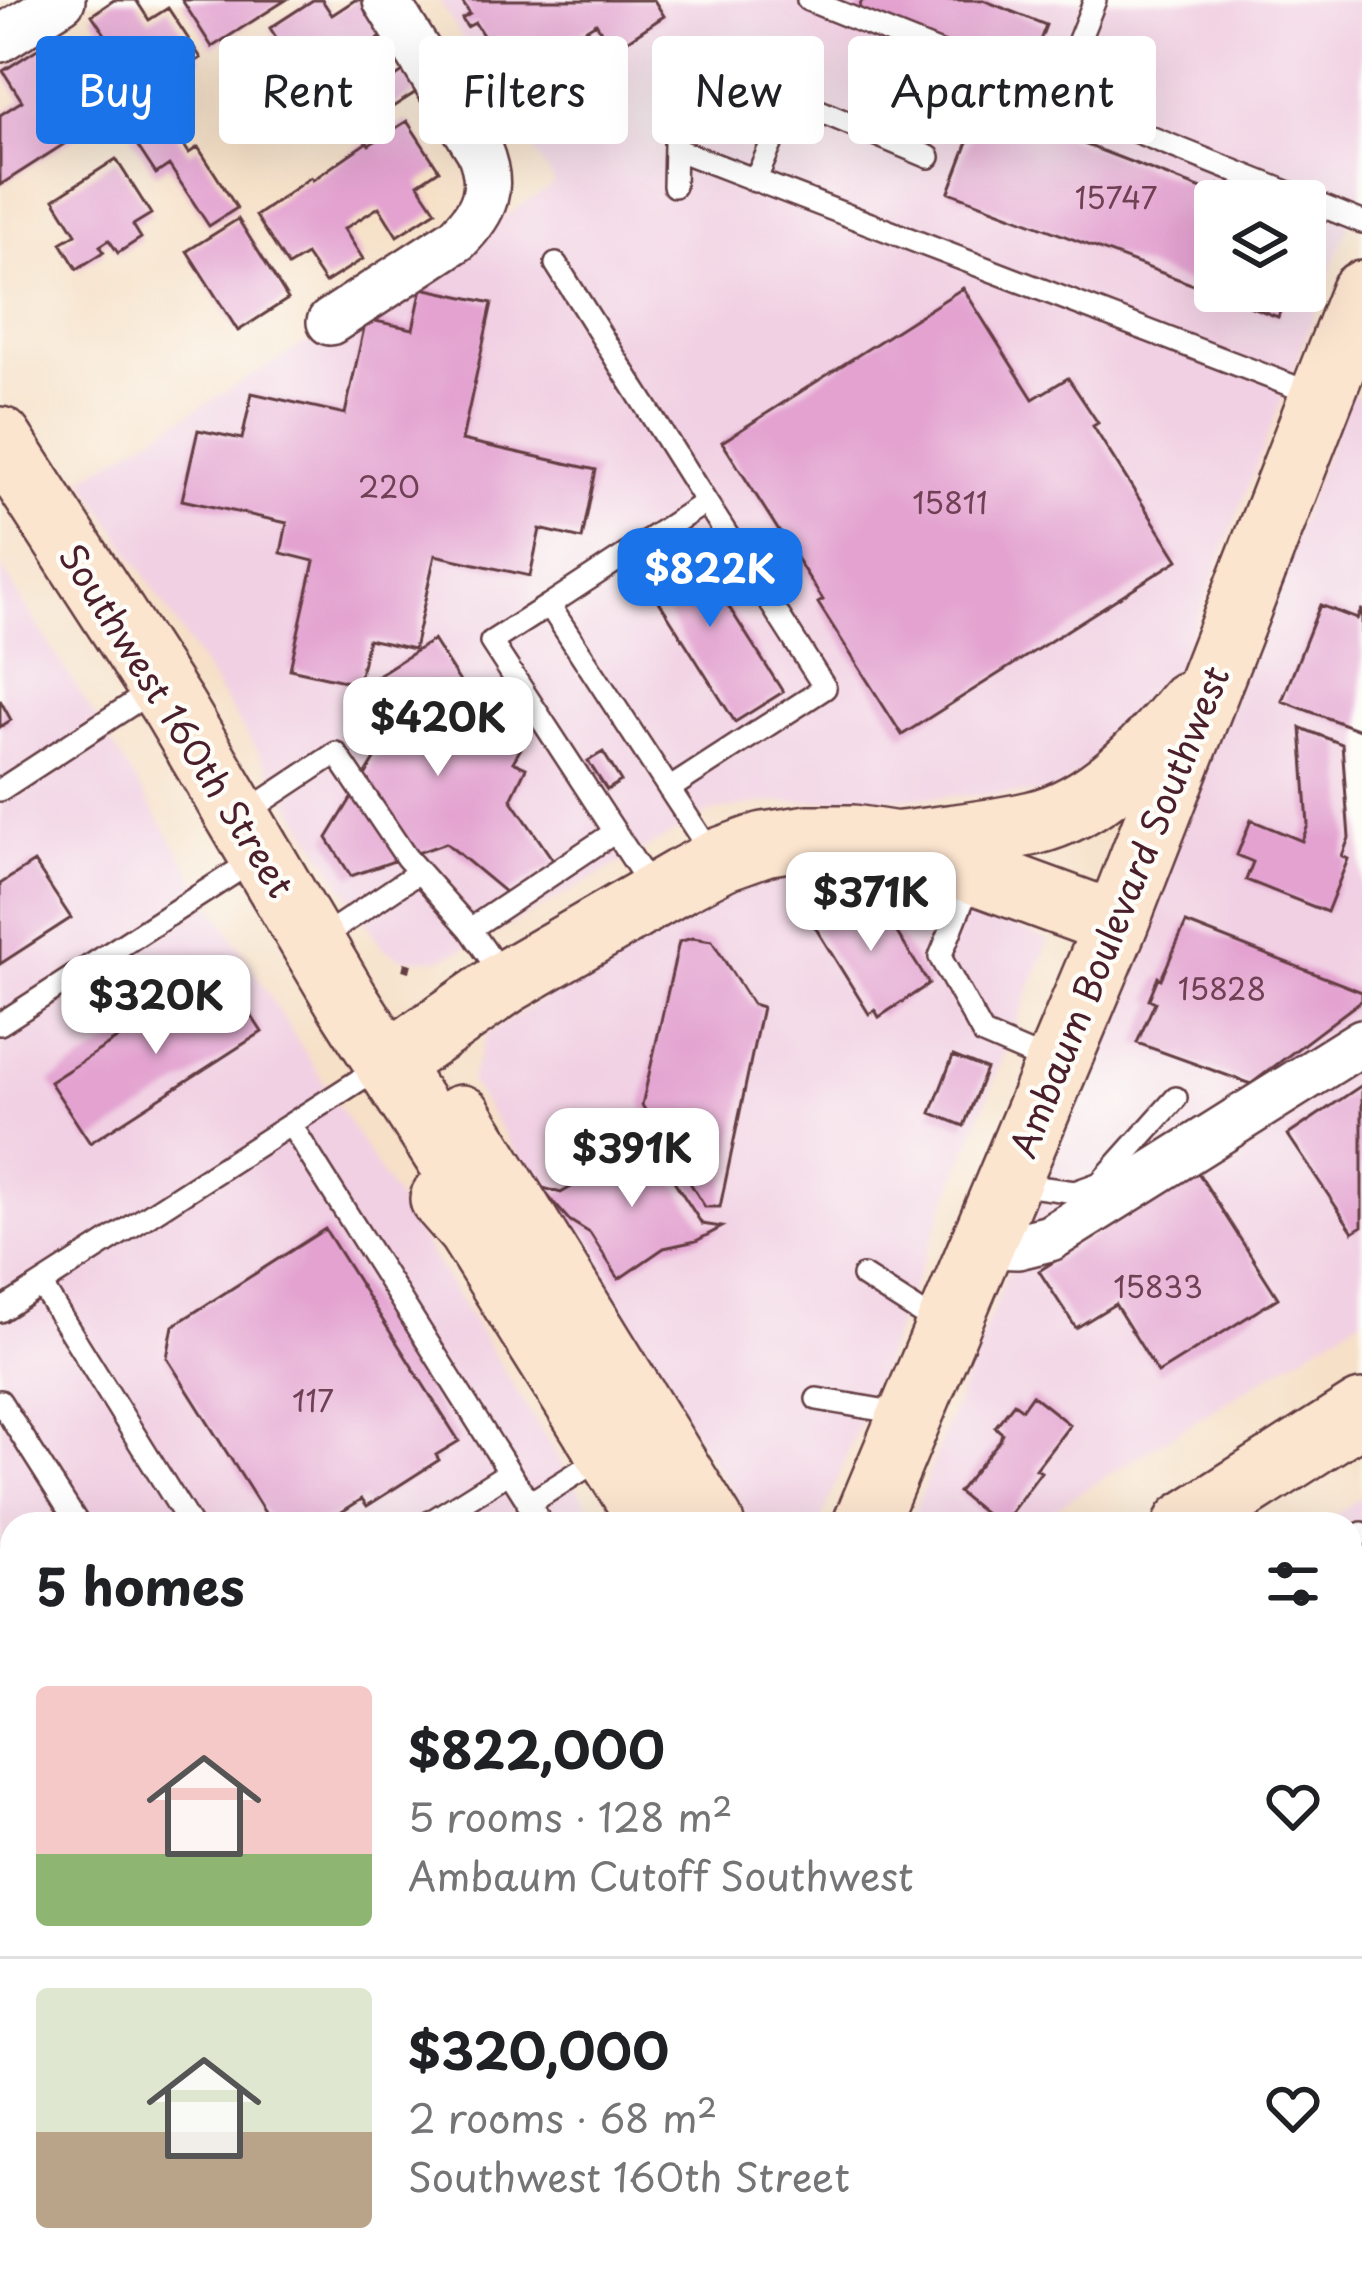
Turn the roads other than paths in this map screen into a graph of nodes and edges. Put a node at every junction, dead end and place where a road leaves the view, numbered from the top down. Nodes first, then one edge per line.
1 (62, 0) edge
2 (386, 0) edge
3 (808, 0) edge
4 (1095, 0) edge
5 (897, 36) edge
6 (1081, 36) edge
7 (0, 39) edge
8 (1156, 140) edge
9 (675, 144) edge
10 (675, 149) junction
11 (929, 157) dead end
12 (755, 181) junction
13 (674, 187) dead end
14 (1362, 222) edge
15 (556, 264) dead end
16 (330, 322) dead end
17 (1348, 347) edge
18 (0, 439) edge
19 (706, 502) junction
20 (549, 604) junction
21 (1216, 669) junction
22 (160, 686) junction
23 (669, 789) junction
24 (0, 790) edge
25 (615, 832) junction
26 (252, 836) junction
27 (898, 844) junction
28 (716, 862) junction
29 (419, 872) junction
30 (974, 872) junction
31 (656, 895) junction
32 (1116, 924) junction
33 (470, 929) junction
34 (315, 942) junction
35 (506, 982) junction
36 (0, 1024) edge
37 (1362, 1042) edge
38 (388, 1063) junction
39 (1057, 1066) junction
40 (1176, 1098) dead end
41 (291, 1125) junction
42 (1009, 1183) junction
43 (982, 1245) junction
44 (863, 1276) dead end
45 (42, 1286) junction
46 (0, 1311) edge
47 (947, 1330) junction
48 (817, 1399) dead end
49 (0, 1401) edge
50 (1362, 1412) edge
51 (911, 1415) junction
52 (608, 1454) junction
53 (508, 1473) junction
54 (528, 1504) junction
55 (70, 1512) edge
56 (183, 1512) edge
57 (446, 1512) edge
58 (534, 1512) edge
59 (645, 1512) edge
60 (704, 1512) edge
61 (870, 1512) edge
62 (1205, 1512) edge

1 - 7 street
2 - 16 street
3 - 5 lane
4 - 6 lane
8 - 14 lane
9 - 10 lane
10 - 12 lane
10 - 13 lane
11 - 12 lane
12 - 17 lane
15 - 19 lane
17 - 21 street, Ambaum Boulevard Southwest
18 - 22 street, Southwest 160th Street
19 - 20 lane
19 - 23 lane
20 - 23 lane
20 - 25 lane
21 - 27 street
21 - 32 street, Ambaum Boulevard Southwest
22 - 24 lane
22 - 26 street, Southwest 160th Street
23 - 28 lane
25 - 31 lane
25 - 33 lane
26 - 29 lane
26 - 34 street, Southwest 160th Street
26 - 36 lane
27 - 28 street
27 - 30 street
28 - 31 street
29 - 33 lane
29 - 34 lane
30 - 32 street
30 - 39 lane
31 - 35 street
32 - 39 street, Ambaum Boulevard Southwest
33 - 35 lane
34 - 38 street, Southwest 160th Street
35 - 38 street
37 - 43 street
38 - 41 lane
38 - 52 street, Southwest 160th Street
38 - 60 street, Southwest 160th Street
39 - 42 street, Ambaum Boulevard Southwest
40 - 42 lane
41 - 45 lane
41 - 53 lane
42 - 43 street, Ambaum Boulevard Southwest
43 - 47 street, Ambaum Boulevard Southwest
44 - 47 lane
45 - 46 lane
45 - 56 lane
47 - 51 street, Ambaum Boulevard Southwest
48 - 51 lane
49 - 55 lane
50 - 62 street
51 - 61 street, Ambaum Boulevard Southwest
52 - 54 lane
52 - 59 street, Southwest 160th Street
53 - 54 lane
53 - 57 lane
54 - 58 lane

